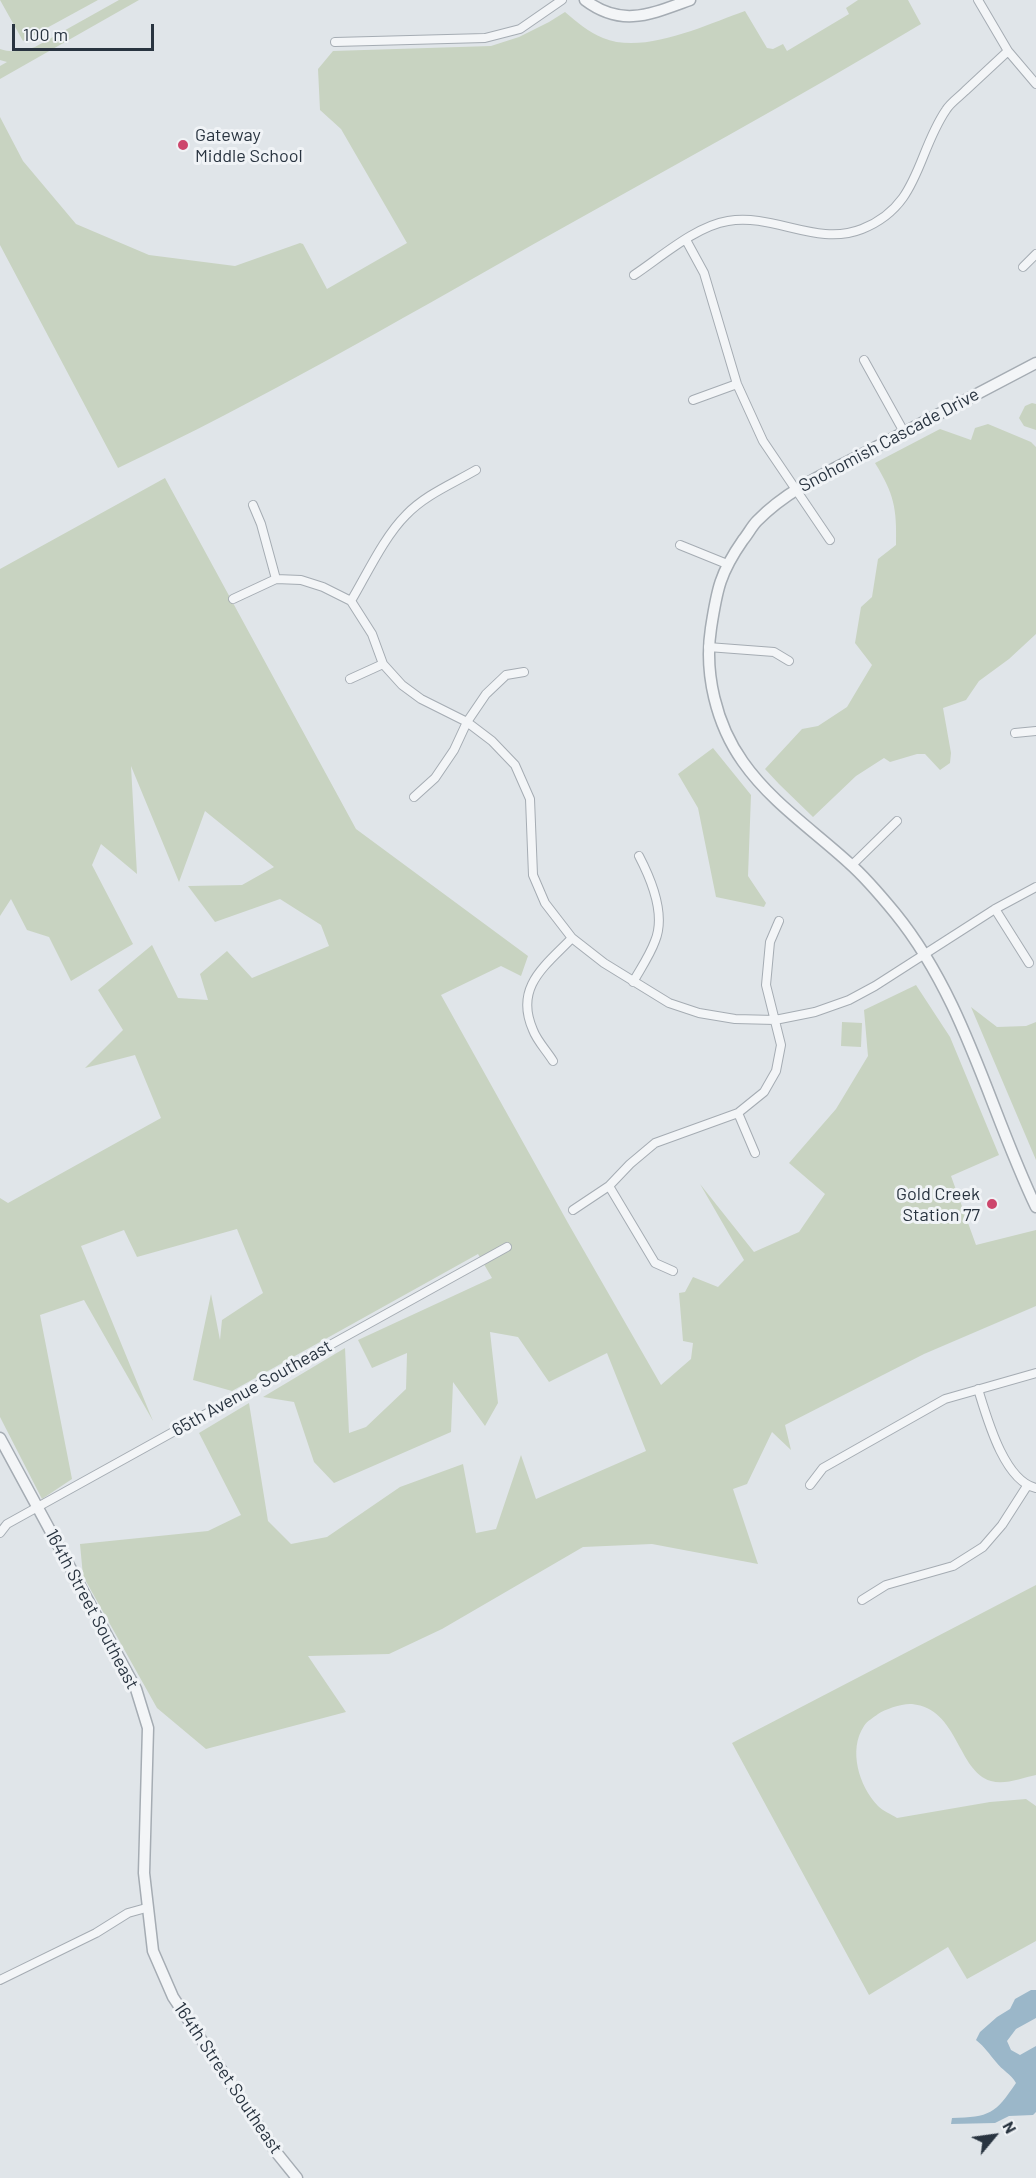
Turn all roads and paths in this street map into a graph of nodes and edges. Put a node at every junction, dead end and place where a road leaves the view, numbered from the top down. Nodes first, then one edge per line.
1 (562, 0) edge
2 (585, 0) edge
3 (690, 0) edge
4 (978, 0) edge
5 (335, 42) dead end
6 (1008, 51) junction
7 (1036, 84) edge
8 (687, 240) junction
9 (1036, 254) edge
10 (1023, 267) dead end
11 (634, 275) dead end
12 (864, 360) dead end
13 (1036, 363) edge
14 (737, 384) junction
15 (693, 400) dead end
16 (904, 432) junction
17 (476, 470) dead end
18 (795, 489) junction
19 (253, 505) dead end
20 (830, 540) dead end
21 (680, 545) dead end
22 (727, 564) junction
23 (276, 579) junction
24 (233, 600) dead end
25 (351, 601) junction
26 (708, 647) junction
27 (789, 661) dead end
28 (383, 664) junction
29 (524, 672) dead end
30 (350, 679) dead end
31 (467, 722) junction
32 (1036, 731) edge
33 (1016, 733) dead end
34 (414, 797) dead end
35 (897, 821) dead end
36 (639, 856) dead end
37 (852, 865) junction
38 (1036, 887) edge
39 (995, 909) junction
40 (779, 921) dead end
41 (572, 938) junction
42 (924, 956) junction
43 (1029, 963) dead end
44 (633, 982) junction
45 (775, 1020) junction
46 (553, 1062) dead end
47 (738, 1113) junction
48 (755, 1153) dead end
49 (609, 1186) junction
50 (1036, 1207) edge
51 (573, 1210) dead end
52 (507, 1247) dead end
53 (673, 1271) dead end
54 (1036, 1373) edge
55 (978, 1389) junction
56 (0, 1438) edge
57 (810, 1485) dead end
58 (1031, 1487) edge
59 (39, 1507) junction
60 (0, 1533) edge
61 (862, 1599) dead end
62 (147, 1908) junction
63 (0, 1980) edge
64 (297, 2178) edge

1 - 5 street
2 - 3 street
4 - 6 street
6 - 7 street
6 - 8 street
8 - 11 street
8 - 14 street
9 - 10 street
12 - 16 street
13 - 16 street, Snohomish Cascade Drive
14 - 15 street
14 - 18 street
16 - 18 street, Snohomish Cascade Drive
17 - 25 street
18 - 20 street
18 - 22 street, Snohomish Cascade Drive
19 - 23 street
21 - 22 street
22 - 26 street, Snohomish Cascade Drive
23 - 24 street
23 - 25 street
25 - 28 street
26 - 27 street
26 - 37 street, Snohomish Cascade Drive
28 - 30 street
28 - 31 street
29 - 31 street
31 - 34 street
31 - 41 street
32 - 33 street
35 - 37 street
36 - 44 street
37 - 42 street, Snohomish Cascade Drive
38 - 39 street
39 - 42 street
39 - 43 street
40 - 45 street
41 - 44 street
41 - 46 street
42 - 45 street
42 - 50 street, Snohomish Cascade Drive
44 - 45 street
45 - 47 street
47 - 48 street
47 - 49 street
49 - 51 street
49 - 53 street
52 - 59 street, 65th Avenue Southeast
54 - 55 street
55 - 57 street
55 - 58 street
56 - 59 street, 164th Street Southeast
58 - 61 street
59 - 60 street, 65th Avenue Southeast
59 - 62 street, 164th Street Southeast
62 - 63 street
62 - 64 street, 164th Street Southeast

